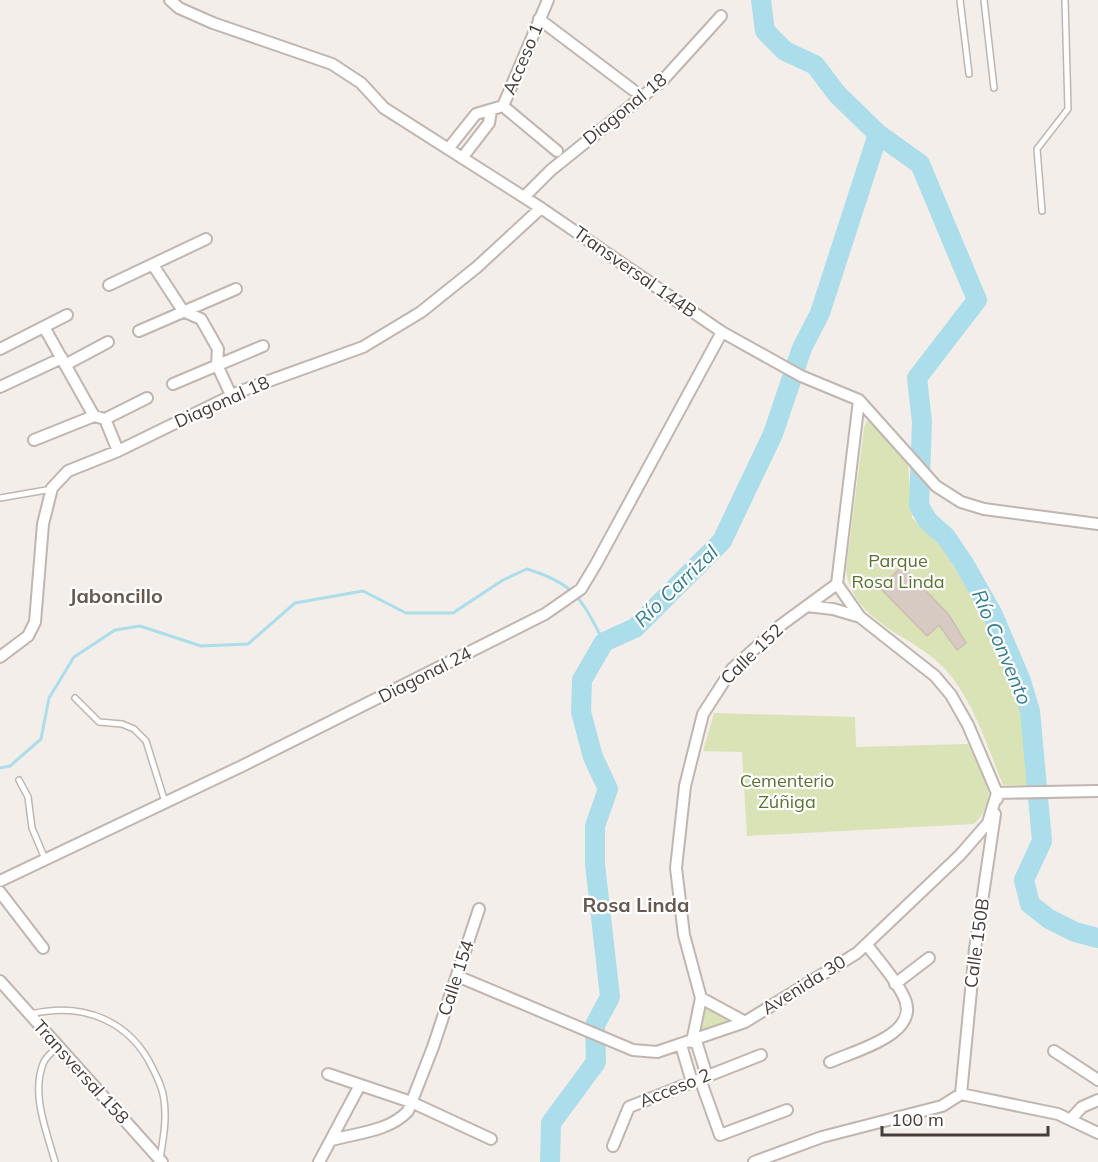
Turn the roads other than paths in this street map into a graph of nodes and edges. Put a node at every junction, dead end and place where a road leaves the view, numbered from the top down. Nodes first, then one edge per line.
1 (170, 0) edge
2 (548, 0) edge
3 (960, 0) edge
4 (984, 0) edge
5 (1065, 0) edge
6 (721, 16) dead end
7 (539, 19) junction
8 (969, 74) dead end
9 (994, 88) dead end
10 (633, 90) dead end
11 (502, 106) junction
12 (491, 111) junction
13 (448, 149) junction
14 (557, 151) dead end
15 (462, 158) junction
16 (524, 197) junction
17 (541, 208) junction
18 (1041, 211) dead end
19 (206, 239) dead end
20 (153, 265) junction
21 (109, 285) dead end
22 (236, 290) dead end
23 (183, 311) junction
24 (67, 315) dead end
25 (44, 327) junction
26 (139, 331) dead end
27 (722, 332) junction
28 (108, 342) dead end
29 (263, 346) dead end
30 (0, 348) edge
31 (64, 361) junction
32 (217, 365) junction
33 (173, 384) dead end
34 (0, 387) edge
35 (231, 395) junction
36 (147, 398) dead end
37 (859, 400) junction
38 (99, 418) junction
39 (34, 440) dead end
40 (118, 450) junction
41 (52, 489) junction
42 (0, 498) edge
43 (1098, 524) edge
44 (837, 584) junction
45 (807, 606) junction
46 (860, 617) junction
47 (0, 657) edge
48 (75, 698) dead end
49 (19, 780) dead end
50 (1098, 791) edge
51 (997, 794) junction
52 (165, 802) junction
53 (45, 859) junction
54 (0, 869) edge
55 (15, 873) junction
56 (0, 881) edge
57 (0, 892) edge
58 (479, 909) dead end
59 (867, 945) junction
60 (43, 948) dead end
61 (929, 958) dead end
62 (457, 976) junction
63 (0, 981) edge
64 (895, 984) junction
65 (701, 998) junction
66 (30, 1015) junction
67 (745, 1022) junction
68 (689, 1043) junction
69 (58, 1046) junction
70 (1054, 1051) dead end
71 (761, 1055) dead end
72 (830, 1062) dead end
73 (328, 1074) dead end
74 (700, 1079) junction
75 (1098, 1080) edge
76 (360, 1085) junction
77 (961, 1094) junction
78 (1098, 1100) edge
79 (411, 1102) junction
80 (787, 1110) dead end
81 (1071, 1119) junction
82 (1096, 1128) edge
83 (491, 1139) dead end
84 (332, 1140) junction
85 (613, 1146) dead end
86 (161, 1161) edge
87 (55, 1162) edge
88 (319, 1162) edge
89 (754, 1162) edge

1 - 13 street, Transversal 144B
2 - 7 street, Acceso 1
3 - 8 lane
4 - 9 lane
5 - 18 lane
6 - 16 street, Diagonal 18
7 - 10 street
7 - 11 street, Acceso 1
11 - 12 street, Acceso 1
11 - 14 street
12 - 13 street, Acceso 1
12 - 15 street, Acceso 1
13 - 15 street, Transversal 144B
15 - 16 street, Transversal 144B
16 - 17 street, Transversal 144B
17 - 27 street, Transversal 144B
17 - 35 street, Diagonal 18
19 - 20 street
20 - 21 street
20 - 23 street
22 - 23 street
23 - 26 street
23 - 32 street
24 - 25 street
25 - 30 street
25 - 31 street
27 - 37 street, Transversal 144B
27 - 52 street, Diagonal 24
28 - 31 street
29 - 32 street
31 - 34 street
31 - 38 street
32 - 33 street
32 - 35 street
35 - 40 street, Diagonal 18
36 - 38 street
37 - 43 street, Transversal 144B
37 - 44 street
38 - 39 street
38 - 40 street
40 - 41 street, Diagonal 18
41 - 42 lane
41 - 47 street
44 - 45 street, Calle 152
44 - 46 street
45 - 46 street
45 - 65 street, Calle 152
46 - 51 street
48 - 52 lane
49 - 53 lane
50 - 51 street
51 - 59 street, Avenida 30
51 - 77 street, Calle 150B
52 - 53 street, Diagonal 24
53 - 55 street, Diagonal 24
54 - 55 street
55 - 56 street, Diagonal 24
57 - 60 street
58 - 62 street, Calle 154
59 - 64 street
59 - 67 street, Avenida 30
61 - 64 street
62 - 68 street, Avenida 30
62 - 79 street, Calle 154
63 - 66 street, Transversal 158
64 - 72 street
65 - 67 street
65 - 68 street, Calle 152
66 - 69 street, Transversal 158
66 - 86 lane
67 - 68 street, Avenida 30
68 - 74 street
68 - 74 street
69 - 86 street, Transversal 158
69 - 87 lane
70 - 75 street
71 - 74 street, Acceso 2
73 - 76 street
74 - 80 street
74 - 85 street, Acceso 2
76 - 79 street
76 - 84 street
77 - 81 street
77 - 89 street
78 - 81 street
79 - 83 street
79 - 84 street
81 - 82 street
84 - 88 street

